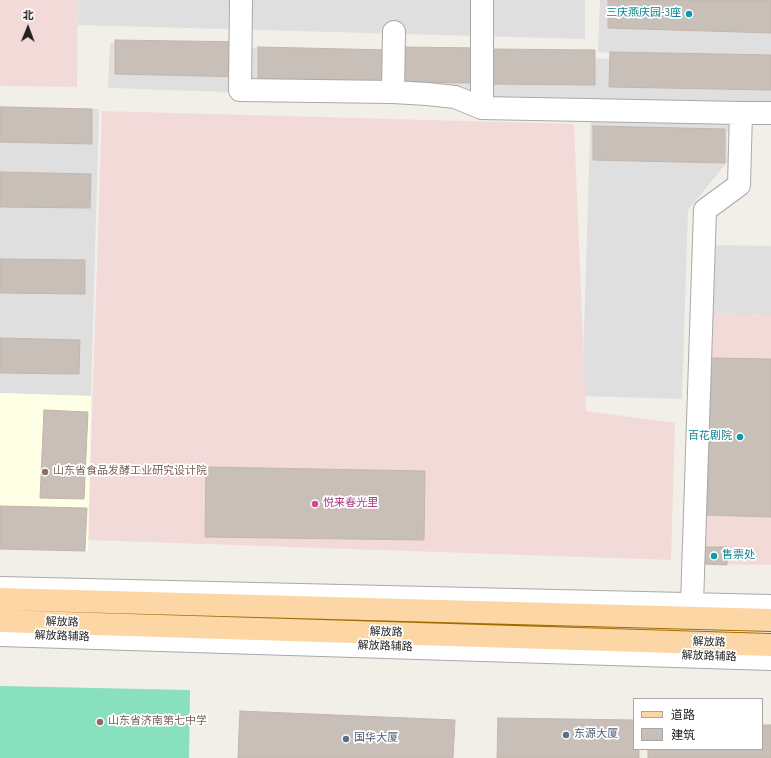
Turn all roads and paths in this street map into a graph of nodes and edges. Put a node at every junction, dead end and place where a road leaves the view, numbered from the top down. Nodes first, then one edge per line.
1 (241, 0) edge
2 (482, 0) edge
3 (394, 32) dead end
4 (392, 92) junction
5 (482, 108) junction
6 (741, 113) junction
7 (771, 113) edge
8 (0, 588) edge
9 (0, 599) edge
10 (692, 604) junction
11 (771, 606) edge
12 (771, 620) edge
13 (0, 621) edge
14 (0, 635) edge
15 (771, 645) edge
16 (771, 659) edge

1 - 4 street
2 - 5 street
3 - 4 street
4 - 5 street
5 - 6 street
6 - 7 street
6 - 10 street
8 - 10 street
9 - 12 main road, 解放路
10 - 11 street
13 - 15 main road, 解放路
14 - 16 street, 解放路辅路

